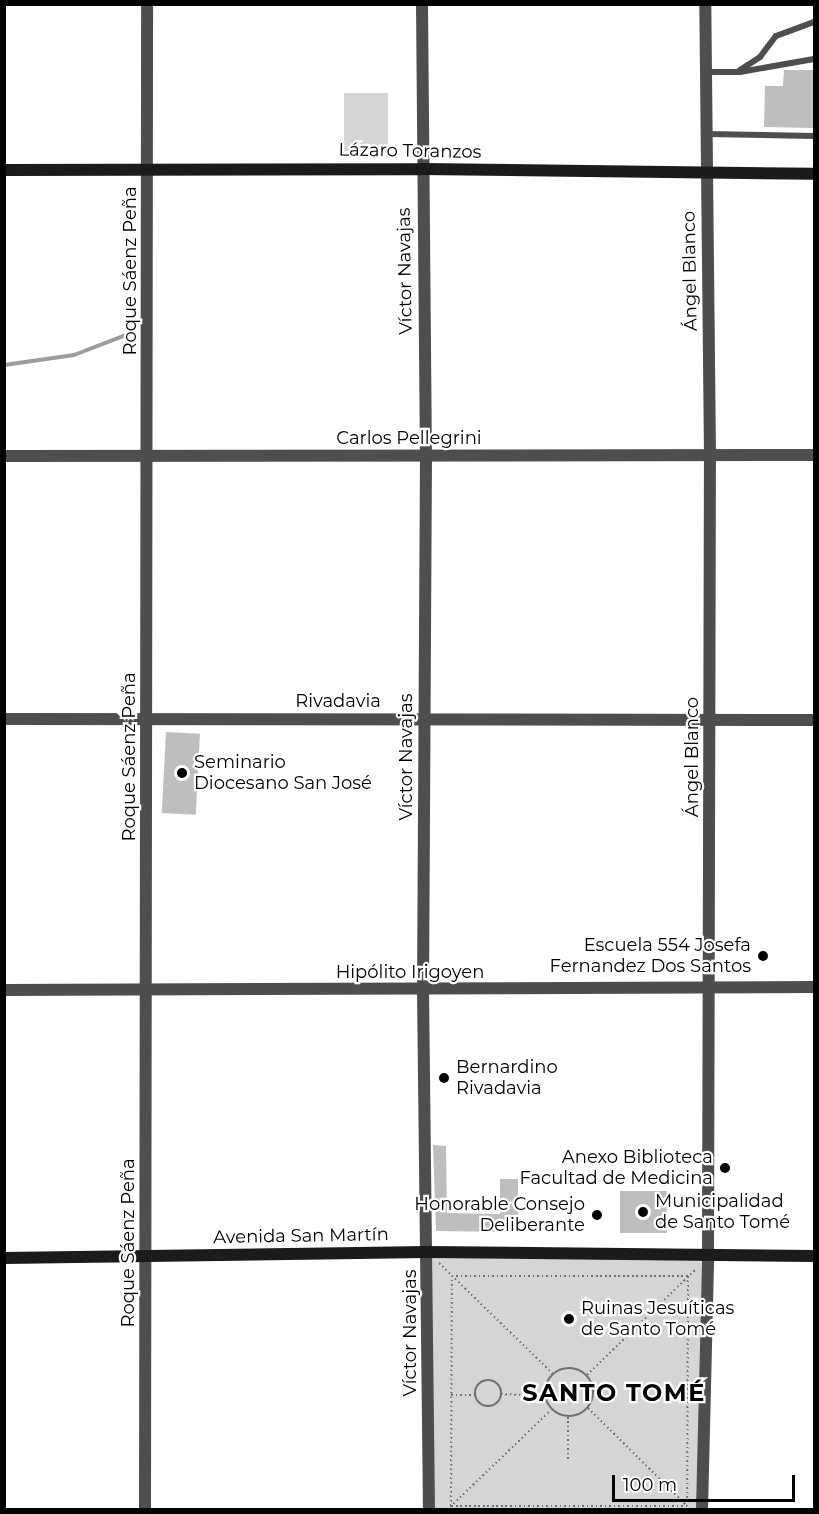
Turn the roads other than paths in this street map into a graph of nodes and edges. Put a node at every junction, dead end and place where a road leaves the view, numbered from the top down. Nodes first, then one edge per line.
1 (147, 4) edge
2 (422, 4) edge
3 (705, 4) edge
4 (814, 22) edge
5 (814, 59) edge
6 (705, 72) junction
7 (737, 72) junction
8 (706, 134) junction
9 (814, 136) edge
10 (148, 168) junction
11 (421, 169) junction
12 (4, 170) edge
13 (814, 174) edge
14 (707, 175) junction
15 (426, 455) junction
16 (710, 455) junction
17 (814, 455) edge
18 (4, 456) edge
19 (148, 456) junction
20 (4, 719) edge
21 (147, 719) junction
22 (424, 720) junction
23 (710, 720) junction
24 (814, 720) edge
25 (814, 987) edge
26 (4, 990) edge
27 (146, 990) junction
28 (423, 990) junction
29 (709, 990) junction
30 (427, 1252) junction
31 (814, 1256) edge
32 (146, 1257) junction
33 (708, 1257) junction
34 (4, 1258) edge
35 (145, 1509) edge
36 (429, 1509) edge
37 (702, 1509) edge

1 - 10 street, Roque Sáenz Peña
2 - 11 street, Víctor Navajas
3 - 6 street, Ángel Blanco
4 - 7 lane
5 - 7 lane
6 - 7 lane
6 - 8 street, Ángel Blanco
8 - 9 lane
8 - 14 street, Ángel Blanco
10 - 11 main road, Lázaro Toranzos
10 - 12 main road, Lázaro Toranzos
10 - 19 street, Roque Sáenz Peña
11 - 14 main road, Lázaro Toranzos
11 - 15 street, Víctor Navajas
13 - 14 main road, Lázaro Toranzos
14 - 16 street, Ángel Blanco
15 - 16 street, Carlos Pellegrini
15 - 19 street, Carlos Pellegrini
15 - 22 street, Víctor Navajas
16 - 17 street, Carlos Pellegrini
16 - 23 street, Ángel Blanco
18 - 19 street, Carlos Pellegrini
19 - 21 street, Roque Sáenz Peña
20 - 21 street, Rivadavia
21 - 22 street, Rivadavia
21 - 27 street, Roque Sáenz Peña
22 - 23 street, Rivadavia
22 - 28 street, Víctor Navajas
23 - 24 street, Rivadavia
23 - 29 street, Ángel Blanco
25 - 29 street, Hipólito Irigoyen
26 - 27 street, Hipólito Irigoyen
27 - 28 street, Hipólito Irigoyen
27 - 32 street, Roque Sáenz Peña
28 - 29 street, Hipólito Irigoyen
28 - 30 street, Víctor Navajas
29 - 33 street, Ángel Blanco
30 - 32 main road, Avenida San Martín
30 - 33 main road, Avenida San Martín
30 - 36 street, Víctor Navajas
31 - 33 main road, Avenida San Martín
32 - 34 main road, Avenida San Martín
32 - 35 street, Roque Sáenz Peña
33 - 37 street, Ángel Blanco

